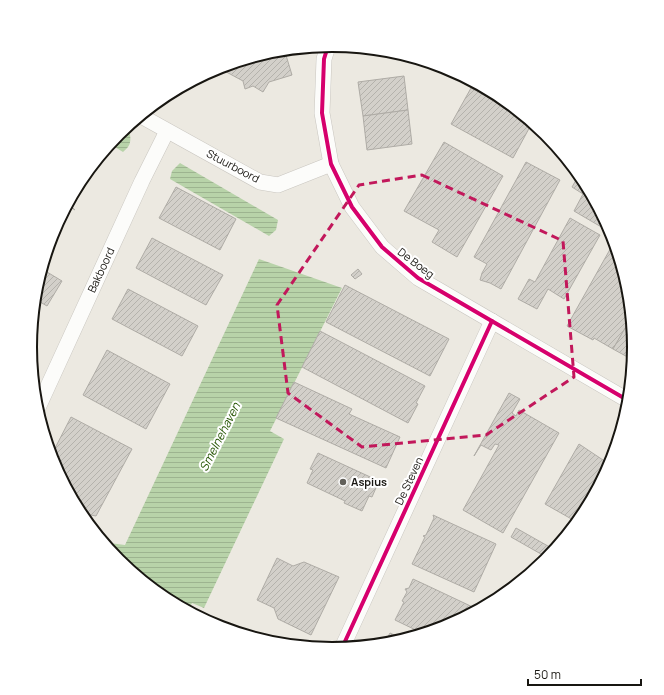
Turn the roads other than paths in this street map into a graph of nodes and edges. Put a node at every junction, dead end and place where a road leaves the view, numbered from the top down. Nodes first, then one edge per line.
1 (326, 52) edge
2 (146, 119) edge
3 (167, 131) junction
4 (331, 164) junction
5 (492, 321) junction
6 (622, 397) edge
7 (42, 399) edge
8 (345, 642) edge

1 - 4 street, De Boeg
2 - 3 street, Stuurboord
3 - 4 street, Stuurboord
3 - 7 street, Bakboord
4 - 5 street, De Boeg
5 - 6 street, De Boeg
5 - 8 street, De Steven

